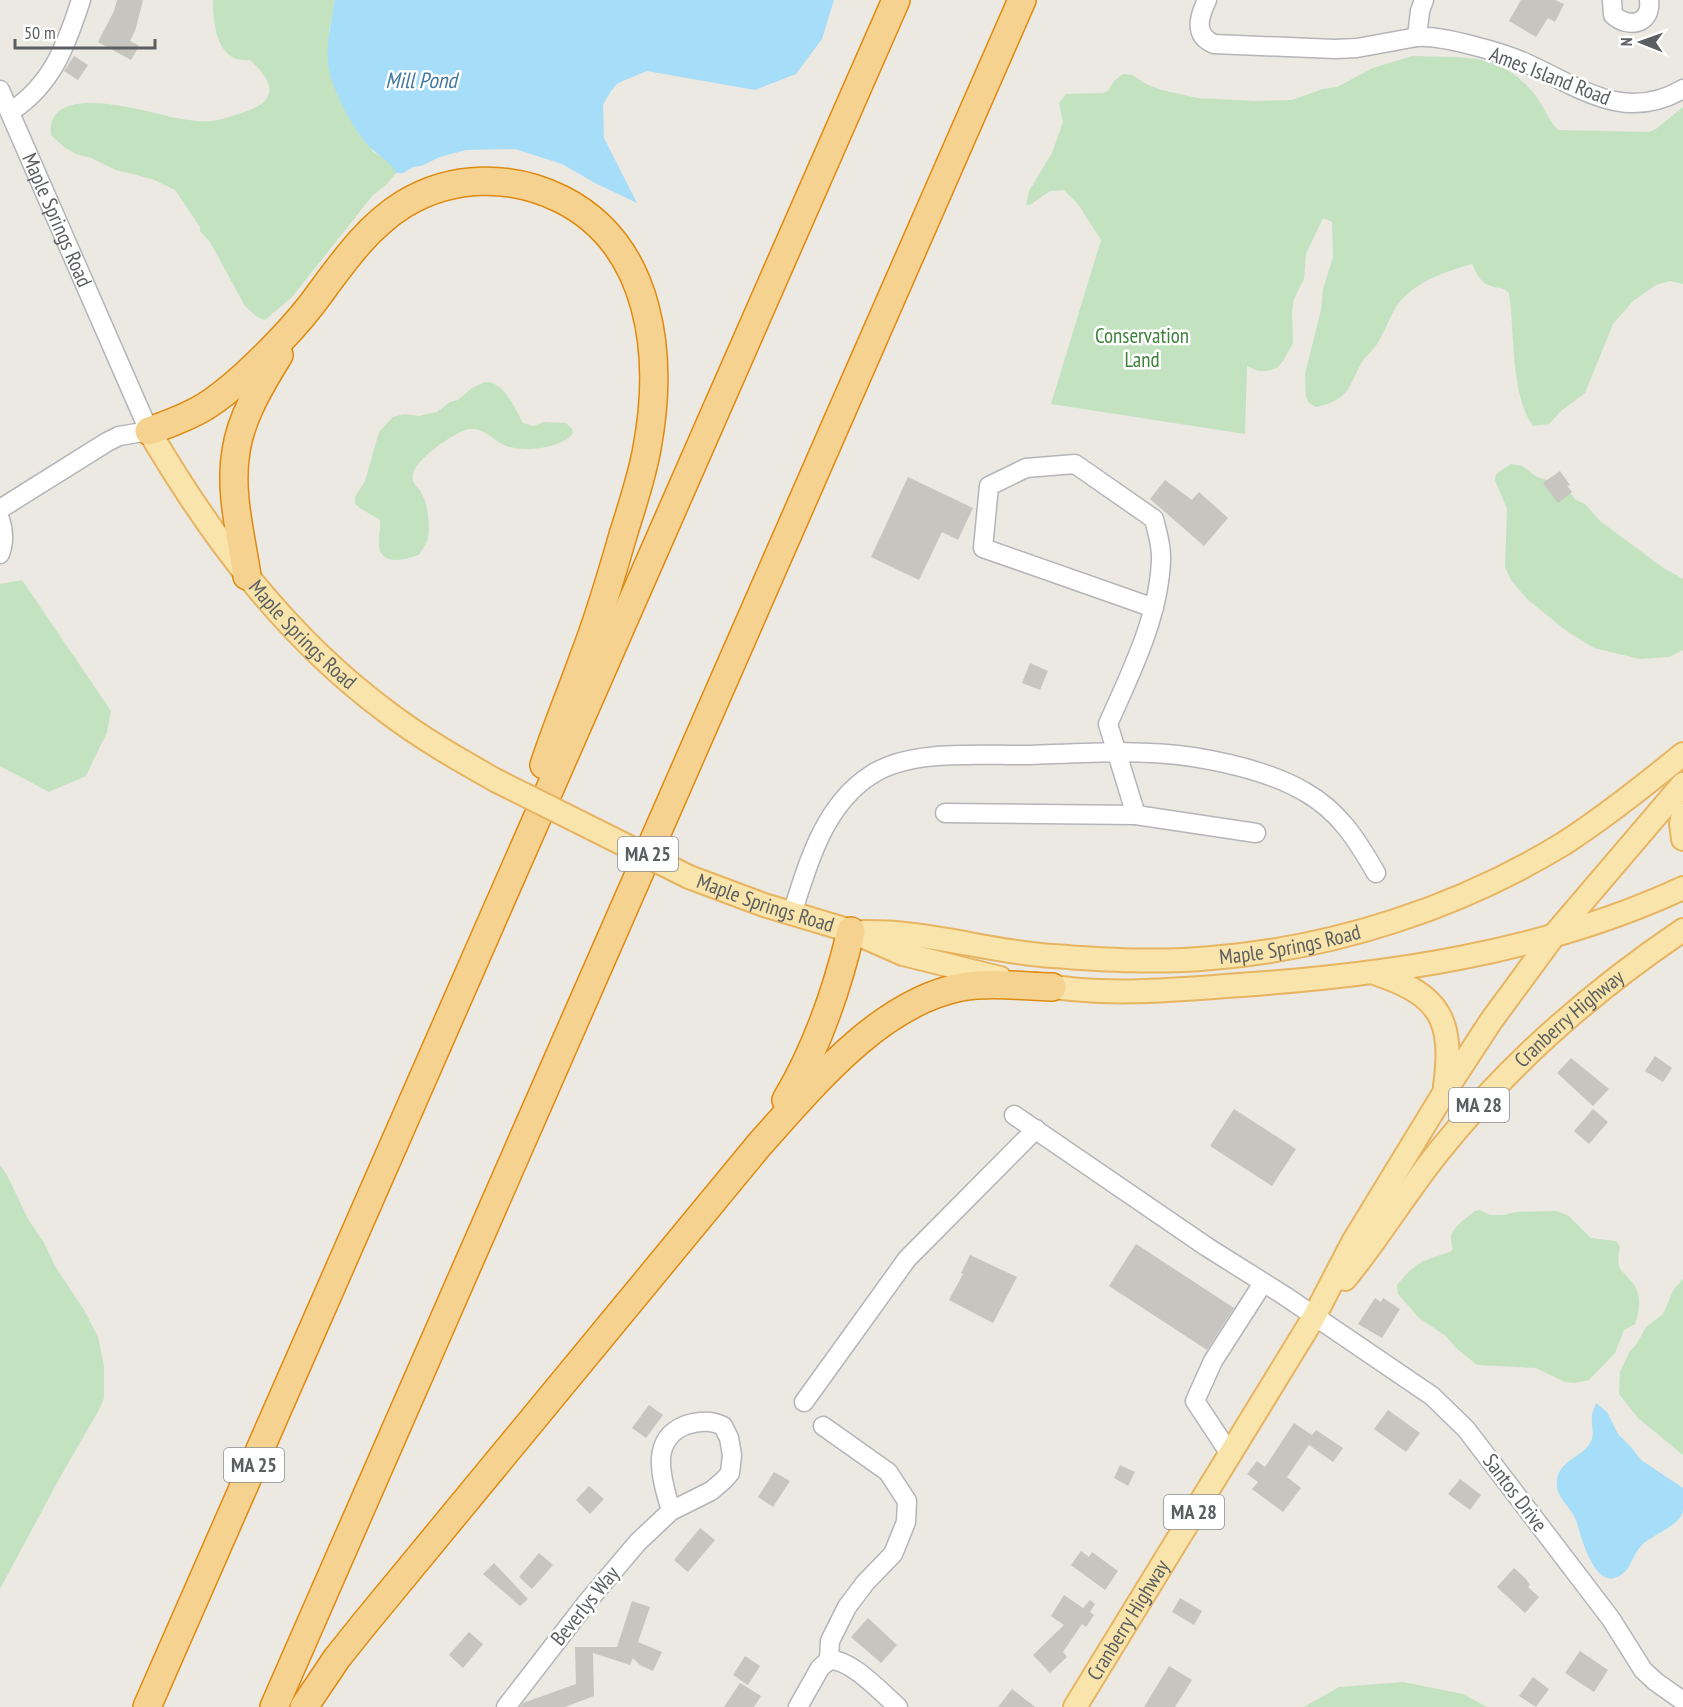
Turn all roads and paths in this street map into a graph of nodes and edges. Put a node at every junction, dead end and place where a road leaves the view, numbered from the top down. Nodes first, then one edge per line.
1 (81, 0) edge
2 (896, 0) edge
3 (1022, 0) edge
4 (1208, 0) edge
5 (1424, 0) edge
6 (1612, 0) edge
7 (1649, 0) edge
8 (1417, 37) junction
9 (1683, 89) edge
10 (0, 90) edge
11 (10, 112) junction
12 (305, 313) junction
13 (149, 431) junction
14 (0, 509) edge
15 (0, 519) edge
16 (0, 554) edge
17 (247, 576) junction
18 (1154, 608) junction
19 (1118, 752) junction
20 (1683, 754) edge
21 (1683, 784) edge
22 (945, 813) dead end
23 (1683, 813) edge
24 (1136, 816) junction
25 (1256, 833) dead end
26 (1683, 839) edge
27 (1376, 873) dead end
28 (1683, 888) edge
29 (497, 912) junction
30 (792, 914) junction
31 (1683, 930) edge
32 (851, 931) junction
33 (1555, 934) junction
34 (1375, 973) junction
35 (1052, 987) junction
36 (1444, 1093) junction
37 (1014, 1115) dead end
38 (1036, 1129) junction
39 (759, 1145) junction
40 (1263, 1283) junction
41 (1314, 1317) junction
42 (804, 1402) dead end
43 (823, 1426) dead end
44 (1230, 1454) junction
45 (671, 1511) junction
46 (829, 1660) junction
47 (1683, 1701) edge
48 (147, 1707) edge
49 (273, 1707) edge
50 (304, 1707) edge
51 (506, 1707) edge
52 (798, 1707) edge
53 (898, 1707) edge
54 (1075, 1707) edge

1 - 11 street
2 - 29 highway, MA 25
3 - 49 highway, MA 25
4 - 8 street, Ames Island Road
5 - 8 street
6 - 7 street
8 - 9 street, Ames Island Road
10 - 11 street, Maple Springs Road
11 - 13 street, Maple Springs Road
12 - 13 highway
12 - 17 highway
12 - 29 highway
13 - 14 street
13 - 17 main road, Maple Springs Road
15 - 16 street
17 - 30 main road, Maple Springs Road, bridge
18 - 18 street
18 - 19 street
19 - 24 street
19 - 27 street
19 - 30 street
20 - 32 main road, Maple Springs Road
21 - 33 main road, Cranberry Highway / MA 28
22 - 24 street
23 - 26 main road
24 - 25 street
28 - 33 main road
29 - 48 highway, MA 25
30 - 32 main road, Maple Springs Road
31 - 41 main road, Cranberry Highway / MA 28
32 - 35 main road, Maple Springs Road
32 - 39 highway
33 - 34 main road, Maple Springs Road
33 - 36 main road, Cranberry Highway / MA 28
34 - 35 main road, Maple Springs Road
34 - 36 main road
35 - 39 highway
36 - 41 main road, Cranberry Highway / MA 28
37 - 38 street
38 - 40 street
38 - 42 street
39 - 50 highway
40 - 41 street
40 - 44 street
41 - 44 main road, Cranberry Highway / MA 28
41 - 47 street, Santos Drive
43 - 46 street
44 - 54 main road, Cranberry Highway / MA 28
45 - 45 street, Beverlys Way
45 - 51 street, Beverlys Way
46 - 52 street
46 - 53 street

